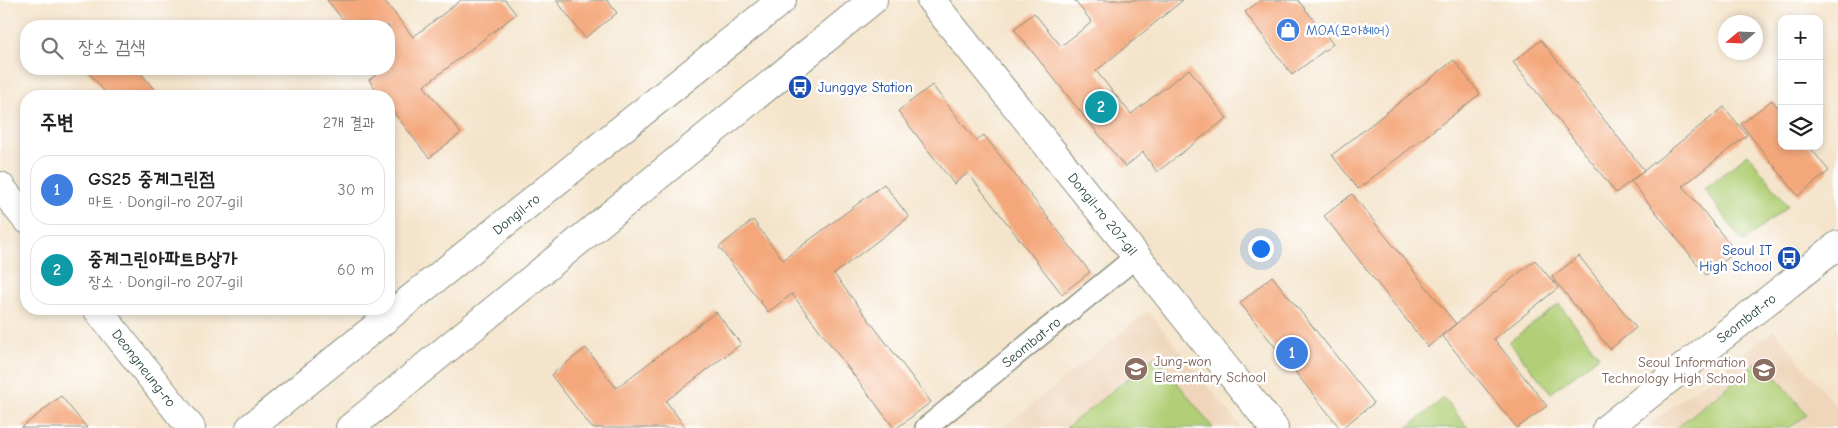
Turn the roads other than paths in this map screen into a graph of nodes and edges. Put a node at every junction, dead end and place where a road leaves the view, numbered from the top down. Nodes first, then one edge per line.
1 (782, 0) edge
2 (873, 0) edge
3 (931, 0) edge
4 (0, 186) edge
5 (20, 211) edge
6 (1838, 245) edge
7 (1137, 256) junction
8 (395, 311) edge
9 (102, 315) edge
10 (390, 315) edge
11 (191, 428) edge
12 (250, 428) edge
13 (350, 428) edge
14 (926, 428) edge
15 (1274, 428) edge
16 (1607, 428) edge

1 - 8 main road, Dongil-ro
2 - 13 main road
3 - 7 main road, Dongil-ro 207-gil
4 - 5 main road
6 - 16 main road, Seombat-ro
7 - 14 street, Seombat-ro
7 - 15 main road, Dongil-ro 207-gil
9 - 11 main road, Deongneung-ro
10 - 12 main road, Dongil-ro

